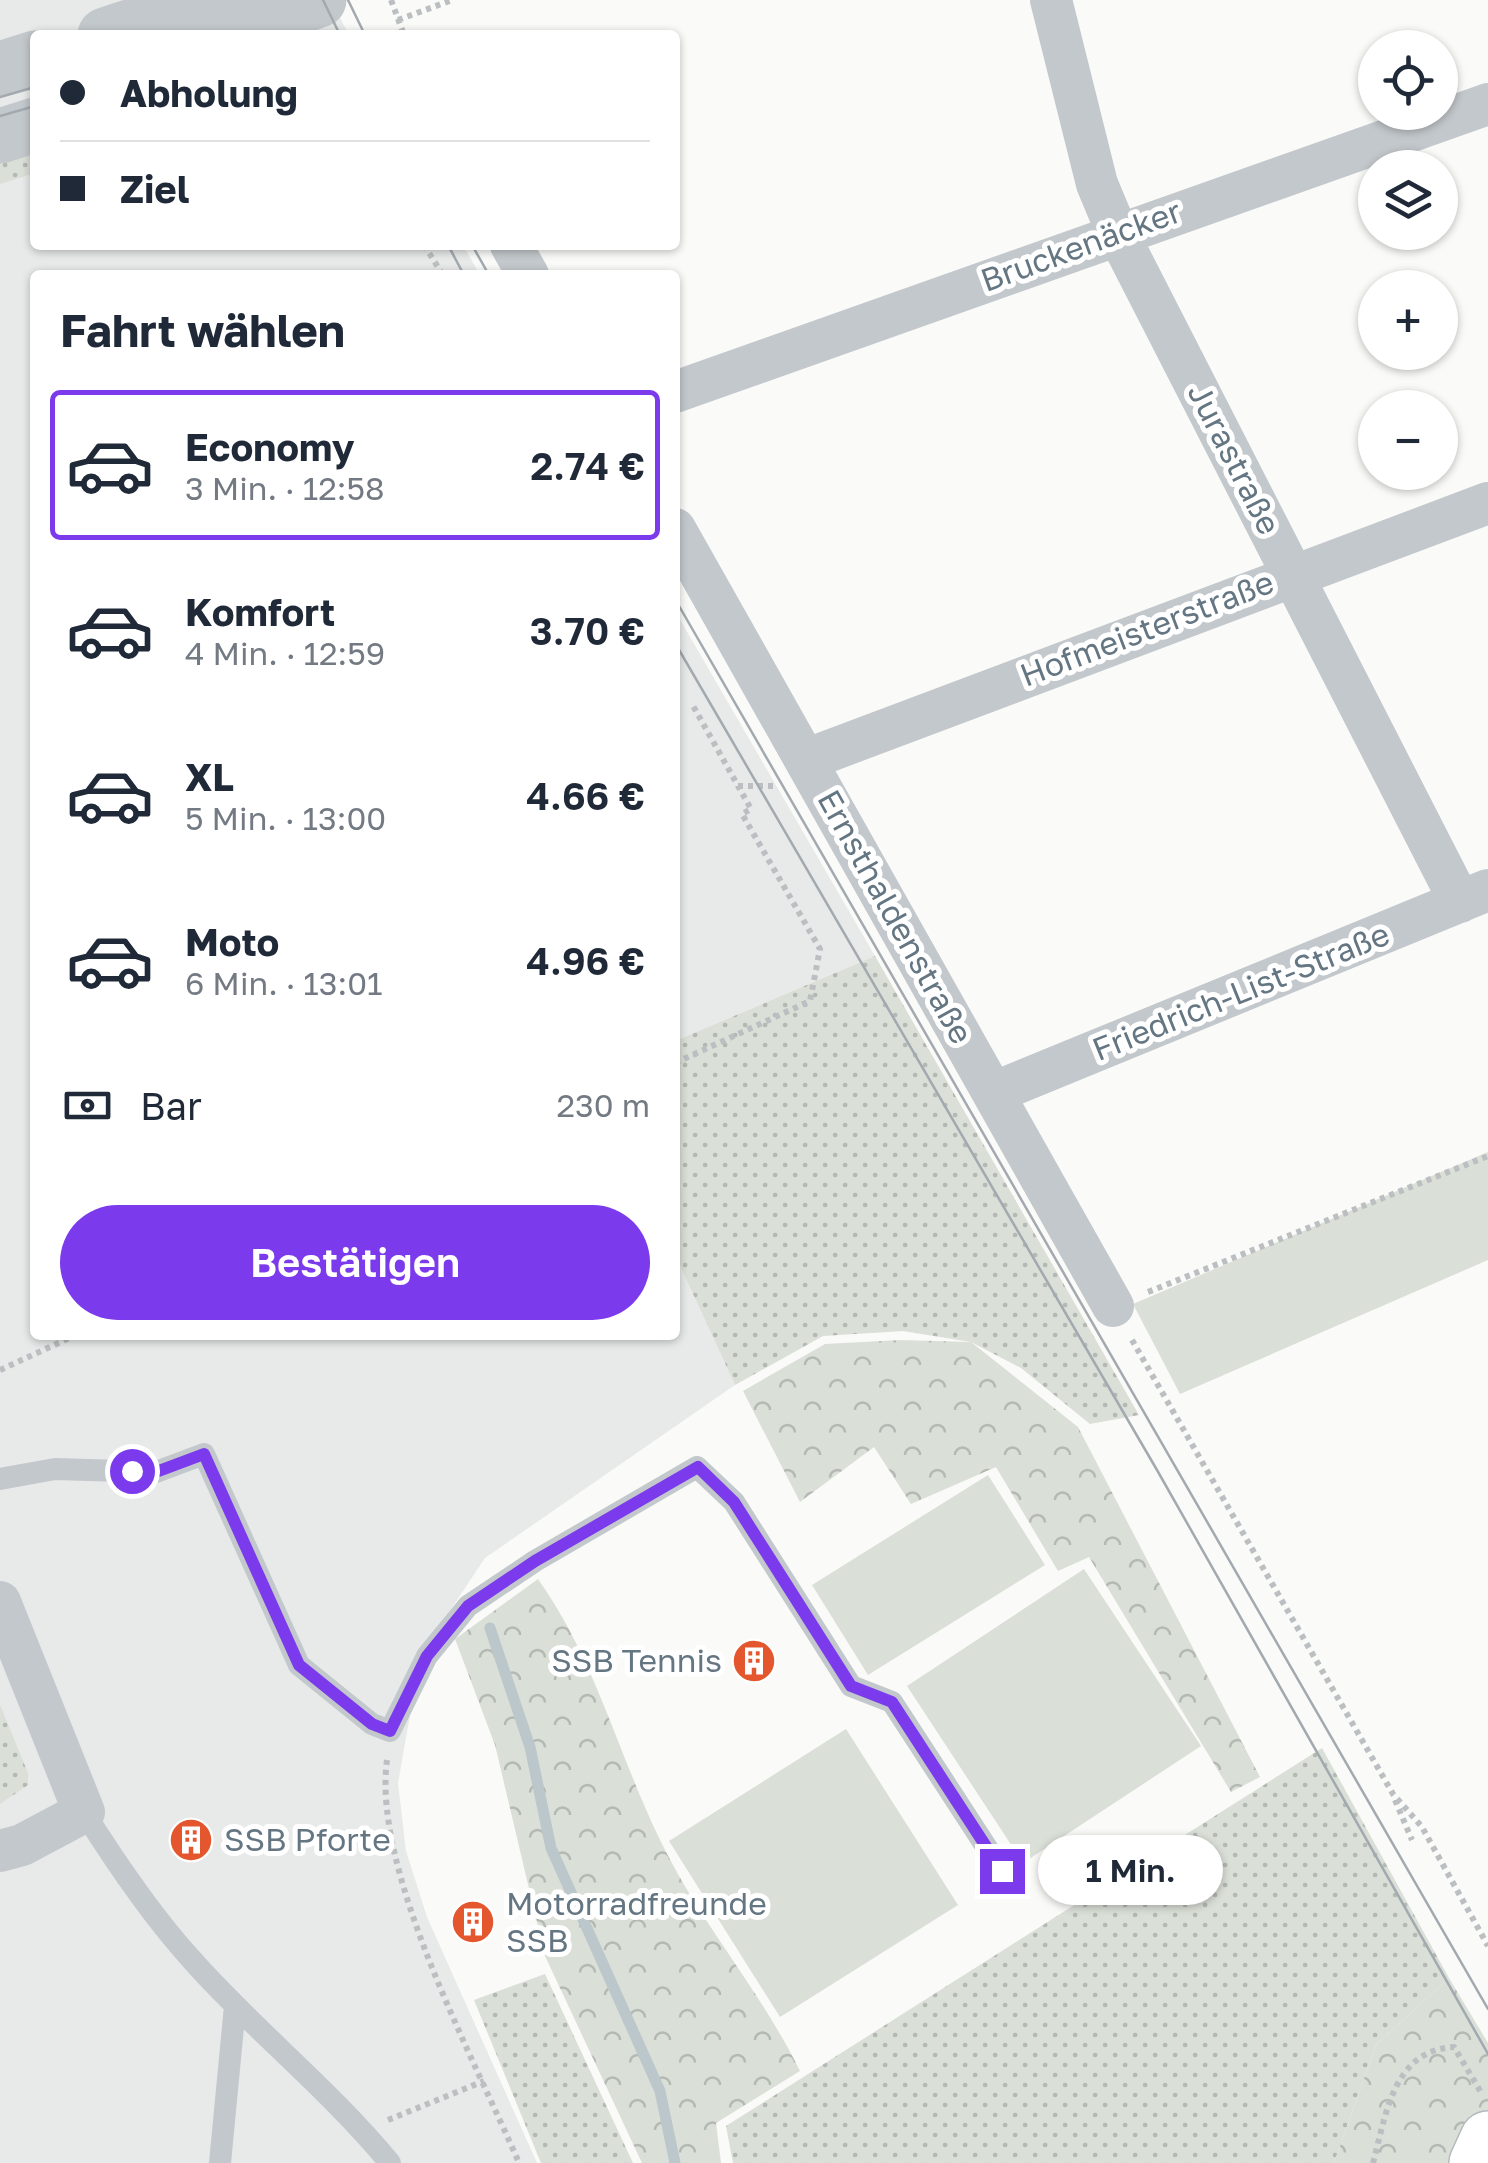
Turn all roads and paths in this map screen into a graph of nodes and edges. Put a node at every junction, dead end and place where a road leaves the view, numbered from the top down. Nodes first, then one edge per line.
1 (318, 0) edge
2 (392, 0) edge
3 (452, 0) edge
4 (1051, 0) edge
5 (250, 18) edge
6 (398, 20) junction
7 (120, 30) edge
8 (402, 30) edge
9 (30, 60) edge
10 (0, 69) edge
11 (1488, 104) edge
12 (30, 127) edge
13 (0, 136) edge
14 (1116, 232) junction
15 (680, 390) edge
16 (1488, 502) edge
17 (680, 538) edge
18 (1294, 574) junction
19 (692, 704) dead end
20 (808, 759) junction
21 (1474, 896) edge
22 (680, 1061) edge
23 (993, 1093) junction
24 (1488, 1156) edge
25 (1113, 1306) junction
26 (65, 1340) edge
27 (0, 1370) edge
28 (0, 1479) edge
29 (0, 1602) edge
30 (390, 1731) junction
31 (1393, 1794) junction
32 (84, 1812) junction
33 (1412, 1840) dead end
34 (0, 1851) edge
35 (1002, 1871) dead end
36 (1488, 1946) edge
37 (235, 2006) junction
38 (484, 2082) junction
39 (1488, 2104) edge
40 (363, 2131) junction
41 (1488, 2139) edge
42 (220, 2163) edge
43 (390, 2163) edge
44 (519, 2163) edge
45 (1374, 2163) edge
46 (1477, 2163) edge

1 - 5 street
2 - 6 path
3 - 6 path
4 - 14 street, Jurastraße
5 - 7 street
6 - 8 path
9 - 10 street
11 - 14 street, Bruckenäcker
12 - 13 street
14 - 15 street, Bruckenäcker
14 - 18 street, Jurastraße
16 - 18 street, Hofmeisterstraße
17 - 20 street, Ernsthaldenstraße
18 - 20 street, Hofmeisterstraße
18 - 21 street, Jurastraße
19 - 22 path
20 - 23 street, Ernsthaldenstraße
21 - 23 street, Friedrich-List-Straße
23 - 25 street, Ernsthaldenstraße
24 - 25 path
25 - 31 path
26 - 27 path
28 - 30 lane
29 - 32 street
30 - 35 lane
30 - 38 path
31 - 33 path
31 - 36 path
32 - 34 street
32 - 37 lane
37 - 40 lane
37 - 42 lane
38 - 40 path
38 - 44 path
39 - 45 path
40 - 43 lane
41 - 46 main road

